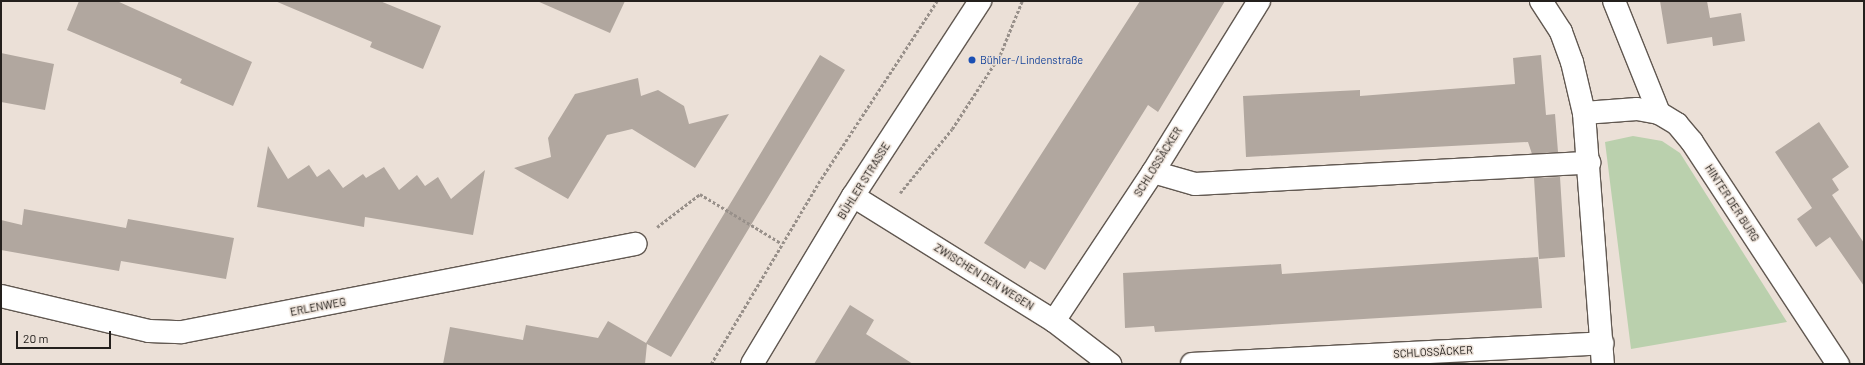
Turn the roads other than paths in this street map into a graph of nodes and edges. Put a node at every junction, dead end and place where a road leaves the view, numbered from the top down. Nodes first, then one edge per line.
1 (980, 1) edge
2 (1260, 1) edge
3 (1541, 1) edge
4 (1614, 1) edge
5 (1584, 113) junction
6 (1659, 113) junction
7 (1588, 163) junction
8 (1153, 172) junction
9 (853, 196) junction
10 (636, 244) road end
11 (1, 296) edge
12 (1054, 321) junction
13 (1603, 354) edge
14 (752, 364) edge
15 (1110, 364) edge
16 (1192, 364) edge
17 (1838, 364) edge

1 - 9 street, BÜHLER STRASSE
2 - 8 street, SCHLOSSÄCKER
3 - 5 street, SCHLOSSÄCKER
4 - 6 street
5 - 6 street, HINTER DER BURG
5 - 7 street, SCHLOSSÄCKER
6 - 17 street, HINTER DER BURG
7 - 8 street
7 - 13 street, SCHLOSSÄCKER
8 - 12 street, SCHLOSSÄCKER
9 - 12 street, ZWISCHEN DEN WEGEN
9 - 14 street, BÜHLER STRASSE
10 - 11 street, ERLENWEG
12 - 15 street, ZWISCHEN DEN WEGEN
13 - 16 street, SCHLOSSÄCKER

